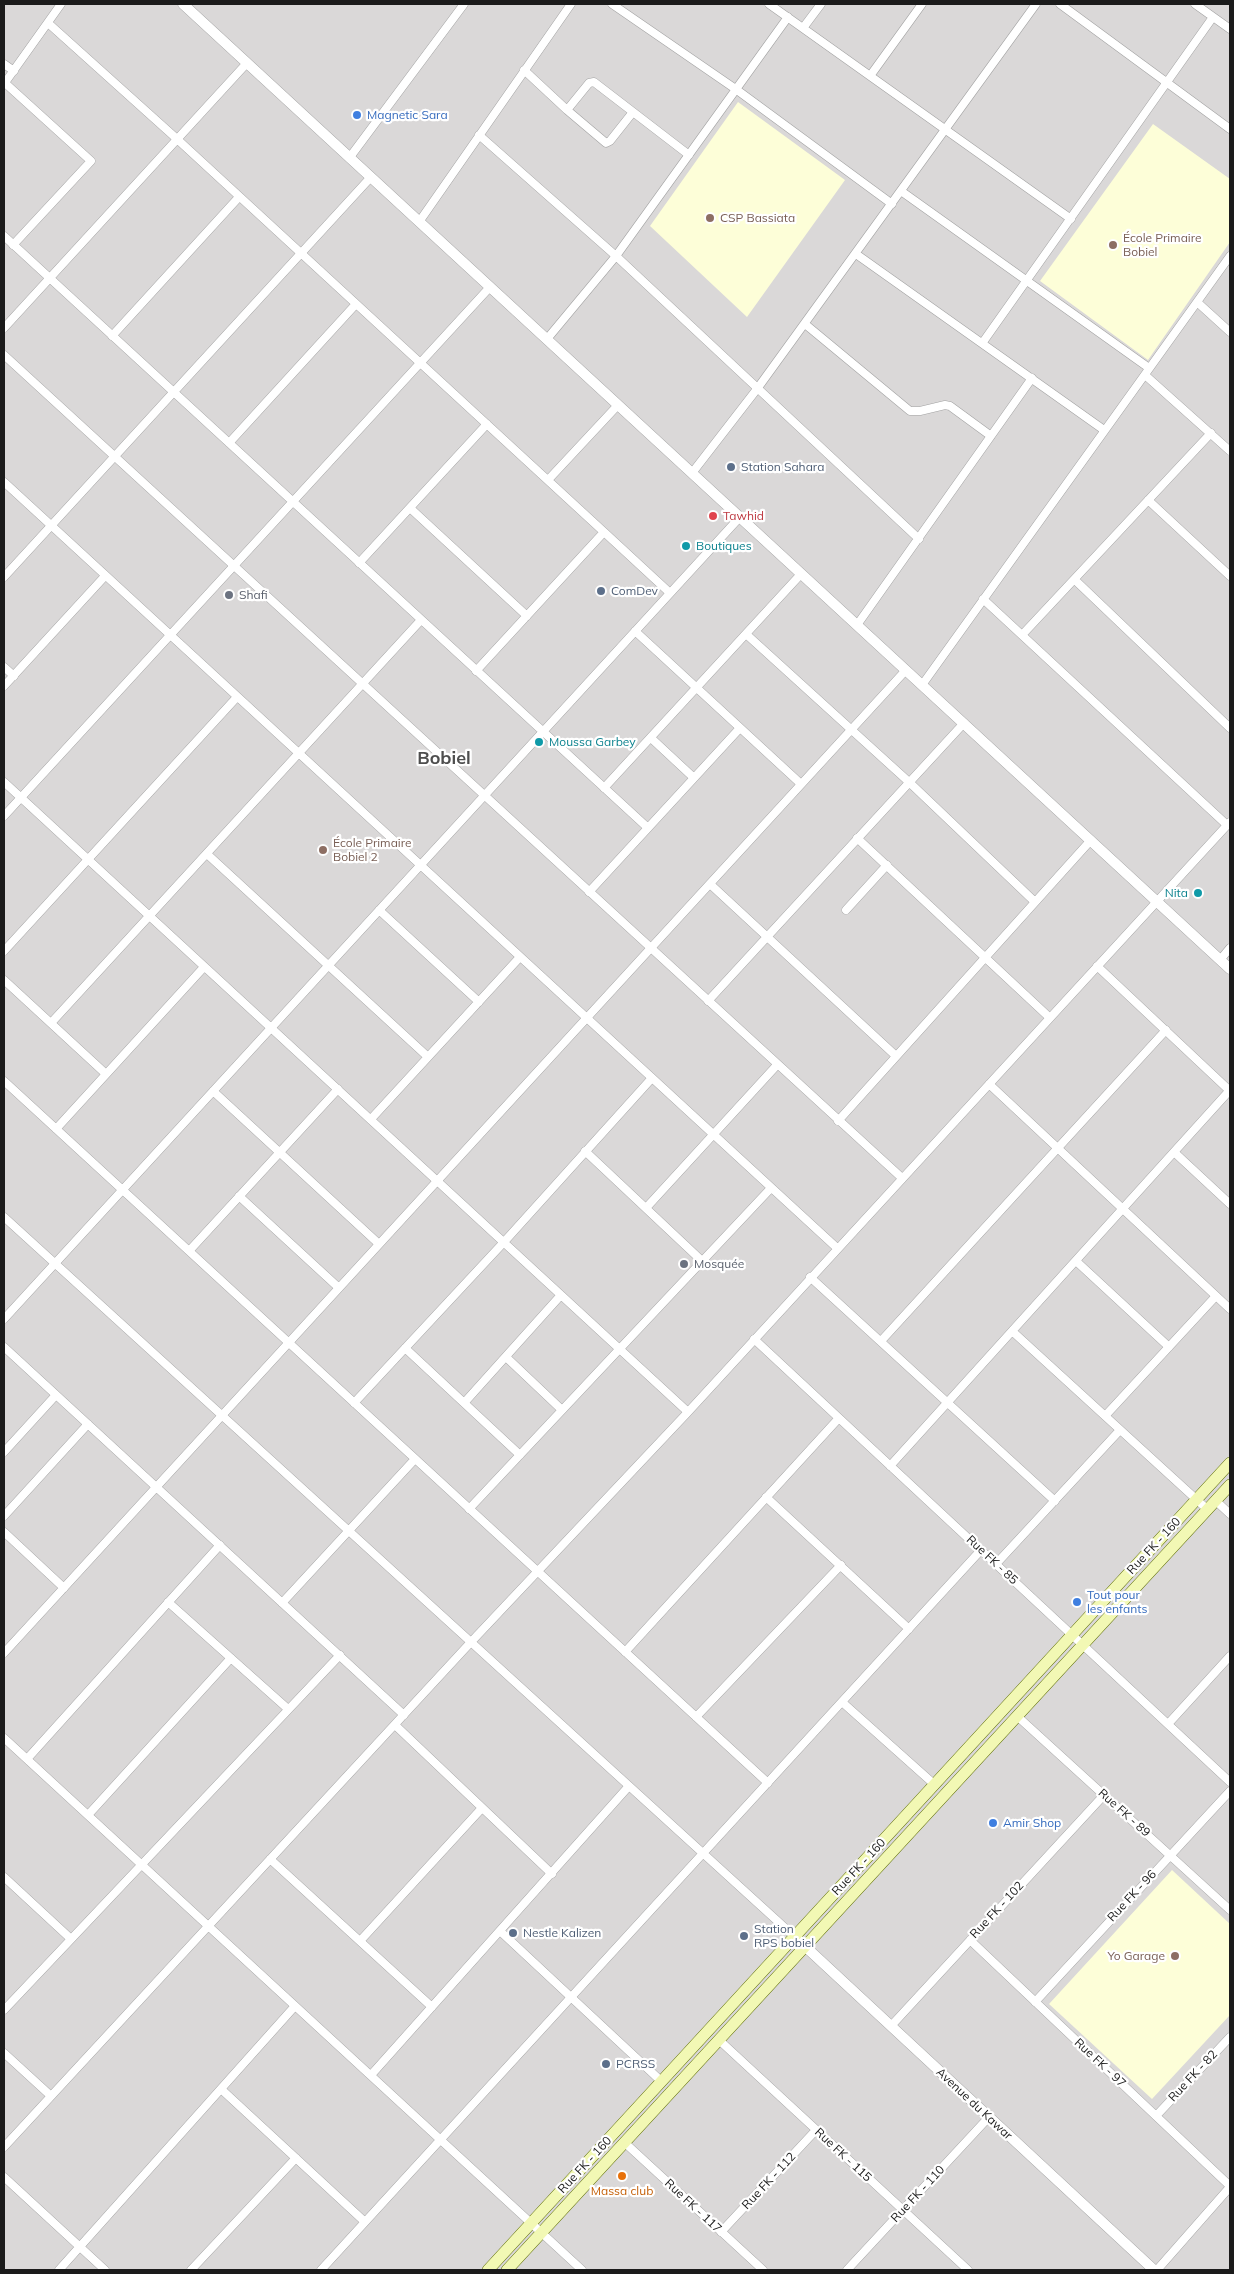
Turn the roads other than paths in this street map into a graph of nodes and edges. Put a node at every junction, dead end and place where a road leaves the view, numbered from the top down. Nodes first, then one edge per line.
1 (61, 4) edge
2 (183, 4) edge
3 (464, 4) edge
4 (571, 4) edge
5 (612, 4) edge
6 (769, 4) edge
7 (821, 4) edge
8 (922, 4) edge
9 (1036, 4) edge
10 (1060, 4) edge
11 (1195, 4) edge
12 (788, 17) junction
13 (1213, 17) junction
14 (48, 23) junction
15 (803, 28) junction
16 (1230, 29) edge
17 (247, 63) junction
18 (4, 64) edge
19 (524, 70) junction
20 (14, 71) junction
21 (870, 76) junction
22 (1167, 82) junction
23 (4, 84) edge
24 (737, 90) junction
25 (568, 110) junction
26 (634, 112) junction
27 (1230, 129) edge
28 (945, 130) junction
29 (479, 135) junction
30 (177, 139) junction
31 (689, 155) junction
32 (350, 158) junction
33 (371, 177) junction
34 (902, 191) junction
35 (239, 197) junction
36 (892, 204) junction
37 (1071, 219) junction
38 (419, 222) junction
39 (4, 236) edge
40 (14, 245) junction
41 (301, 253) junction
42 (856, 254) junction
43 (616, 256) junction
44 (1230, 256) edge
45 (49, 278) junction
46 (1028, 280) junction
47 (490, 286) junction
48 (1197, 302) junction
49 (356, 304) junction
50 (805, 324) junction
51 (4, 328) edge
52 (1230, 332) edge
53 (112, 336) junction
54 (547, 339) junction
55 (983, 342) junction
56 (4, 355) edge
57 (420, 363) junction
58 (1147, 372) junction
59 (1032, 378) junction
60 (757, 389) junction
61 (173, 392) junction
62 (618, 405) junction
63 (487, 424) junction
64 (1104, 430) junction
65 (1211, 433) junction
66 (991, 436) junction
67 (229, 443) junction
68 (1230, 451) edge
69 (114, 456) junction
70 (692, 473) junction
71 (548, 480) junction
72 (4, 482) edge
73 (1148, 500) junction
74 (292, 502) junction
75 (410, 508) junction
76 (740, 517) junction
77 (51, 526) junction
78 (604, 532) junction
79 (919, 539) junction
80 (359, 563) junction
81 (233, 566) junction
82 (801, 574) junction
83 (105, 576) junction
84 (1230, 576) edge
85 (4, 577) edge
86 (1075, 580) junction
87 (670, 593) junction
88 (982, 599) junction
89 (527, 616) junction
90 (422, 620) junction
91 (857, 625) junction
92 (635, 631) junction
93 (746, 634) junction
94 (170, 635) junction
95 (1022, 635) junction
96 (4, 666) edge
97 (906, 670) junction
98 (476, 671) junction
99 (14, 676) junction
100 (363, 684) junction
101 (922, 685) junction
102 (4, 686) edge
103 (697, 688) junction
104 (237, 697) junction
105 (964, 723) junction
106 (740, 728) junction
107 (1230, 728) edge
108 (851, 730) junction
109 (543, 732) junction
110 (651, 738) junction
111 (299, 754) junction
112 (694, 778) junction
113 (4, 782) edge
114 (909, 782) junction
115 (802, 784) junction
116 (604, 788) junction
117 (484, 796) junction
118 (20, 798) junction
119 (4, 816) edge
120 (1229, 823) edge
121 (648, 828) junction
122 (857, 838) junction
123 (1091, 840) junction
124 (207, 854) junction
125 (88, 860) junction
126 (420, 865) junction
127 (887, 865) junction
128 (710, 884) junction
129 (589, 892) junction
130 (1035, 902) junction
131 (1158, 902) junction
132 (379, 910) junction
133 (846, 910) dead end
134 (150, 916) junction
135 (767, 935) junction
136 (1230, 948) edge
137 (650, 949) junction
138 (4, 951) edge
139 (520, 957) junction
140 (985, 958) junction
141 (1220, 960) junction
142 (328, 966) junction
143 (1098, 966) junction
144 (204, 967) junction
145 (1230, 969) edge
146 (4, 980) edge
147 (708, 1001) junction
148 (479, 1002) junction
149 (587, 1018) junction
150 (1050, 1018) junction
151 (51, 1023) junction
152 (271, 1028) junction
153 (1166, 1030) junction
154 (896, 1056) junction
155 (428, 1057) junction
156 (777, 1065) junction
157 (106, 1074) junction
158 (652, 1078) junction
159 (4, 1081) edge
160 (989, 1084) junction
161 (338, 1089) junction
162 (213, 1091) junction
163 (1230, 1091) edge
164 (370, 1119) junction
165 (838, 1121) junction
166 (56, 1129) junction
167 (713, 1134) junction
168 (1058, 1148) junction
169 (585, 1151) junction
170 (280, 1152) junction
171 (1174, 1152) junction
172 (902, 1178) junction
173 (437, 1181) junction
174 (771, 1188) junction
175 (122, 1190) junction
176 (239, 1196) junction
177 (1230, 1204) edge
178 (646, 1208) junction
179 (1123, 1208) junction
180 (4, 1217) edge
181 (504, 1242) junction
182 (379, 1244) junction
183 (837, 1248) junction
184 (189, 1251) junction
185 (1076, 1260) junction
186 (702, 1261) junction
187 (55, 1263) junction
188 (810, 1277) junction
189 (339, 1288) junction
190 (561, 1295) junction
191 (1216, 1296) junction
192 (1229, 1306) edge
193 (4, 1319) edge
194 (1012, 1331) junction
195 (754, 1339) junction
196 (881, 1341) junction
197 (288, 1343) junction
198 (4, 1347) edge
199 (1168, 1347) junction
200 (404, 1348) junction
201 (620, 1349) junction
202 (506, 1357) junction
203 (56, 1395) junction
204 (947, 1402) junction
205 (354, 1403) junction
206 (464, 1403) junction
207 (562, 1410) junction
208 (688, 1412) junction
209 (222, 1416) junction
210 (1104, 1416) junction
211 (839, 1418) junction
212 (88, 1424) junction
213 (1120, 1430) junction
214 (4, 1452) edge
215 (520, 1455) junction
216 (415, 1459) junction
217 (1230, 1463) edge
218 (890, 1466) junction
219 (1230, 1485) edge
220 (156, 1487) junction
221 (766, 1497) junction
222 (1055, 1501) junction
223 (1196, 1501) junction
224 (1216, 1501) junction
225 (470, 1509) junction
226 (1208, 1510) junction
227 (1230, 1514) edge
228 (4, 1516) edge
229 (348, 1530) junction
230 (4, 1532) edge
231 (220, 1545) junction
232 (981, 1550) junction
233 (996, 1564) junction
234 (841, 1566) junction
235 (537, 1572) junction
236 (64, 1588) junction
237 (168, 1602) junction
238 (282, 1603) junction
239 (909, 1629) junction
240 (1072, 1635) junction
241 (471, 1642) junction
242 (1083, 1645) junction
243 (625, 1652) junction
244 (4, 1653) edge
245 (340, 1655) junction
246 (1230, 1656) edge
247 (231, 1658) junction
248 (842, 1702) junction
249 (288, 1710) junction
250 (404, 1715) junction
251 (1018, 1716) junction
252 (696, 1717) junction
253 (1168, 1724) junction
254 (394, 1725) junction
255 (5, 1741) edge
256 (27, 1759) junction
257 (1230, 1782) edge
258 (768, 1783) junction
259 (935, 1785) junction
260 (629, 1786) junction
261 (1230, 1791) edge
262 (1104, 1795) junction
263 (482, 1808) junction
264 (88, 1815) junction
265 (703, 1854) junction
266 (1170, 1855) junction
267 (270, 1859) junction
268 (142, 1864) junction
269 (552, 1874) junction
270 (4, 1877) edge
271 (1230, 1910) edge
272 (208, 1926) junction
273 (500, 1931) junction
274 (795, 1937) junction
275 (72, 1939) junction
276 (970, 1940) junction
277 (360, 1941) junction
278 (805, 1946) junction
279 (571, 1998) junction
280 (1035, 2002) junction
281 (295, 2006) junction
282 (432, 2007) junction
283 (4, 2010) edge
284 (891, 2026) junction
285 (1230, 2037) edge
286 (719, 2040) junction
287 (4, 2052) edge
288 (371, 2075) junction
289 (661, 2081) junction
290 (221, 2089) junction
291 (51, 2096) junction
292 (1156, 2116) junction
293 (989, 2117) junction
294 (816, 2130) junction
295 (441, 2140) junction
296 (624, 2142) junction
297 (4, 2147) edge
298 (296, 2158) junction
299 (4, 2177) edge
300 (1230, 2187) edge
301 (903, 2210) junction
302 (365, 2222) junction
303 (531, 2223) junction
304 (541, 2232) junction
305 (721, 2232) junction
306 (80, 2247) junction
307 (58, 2270) edge
308 (105, 2270) edge
309 (191, 2270) edge
310 (321, 2270) edge
311 (488, 2270) edge
312 (507, 2270) edge
313 (582, 2270) edge
314 (763, 2270) edge
315 (847, 2270) edge
316 (968, 2270) edge
317 (1156, 2270) edge

1 - 14 street
2 - 17 street
3 - 32 street
4 - 19 street
5 - 24 street
6 - 12 street
7 - 15 street
8 - 21 street
9 - 28 street
10 - 22 street
11 - 13 street
12 - 15 street
12 - 24 street
13 - 16 street
13 - 22 street
14 - 20 street
14 - 30 street
15 - 21 street
17 - 30 street
17 - 32 street
18 - 20 street
19 - 25 street
19 - 29 street
20 - 23 street
21 - 28 street
22 - 27 street
22 - 37 street
23 - 40 street
24 - 31 street
24 - 36 street
25 - 26 street
25 - 26 street
26 - 31 street
28 - 34 street
28 - 37 street
29 - 38 street
29 - 43 street
30 - 35 street
30 - 45 street
31 - 43 street
32 - 33 street
33 - 38 street
33 - 41 street
34 - 36 street
34 - 46 street
35 - 41 street
35 - 53 street
36 - 42 street
37 - 46 street
38 - 47 street
39 - 40 street
40 - 45 street
41 - 49 street
41 - 61 street
42 - 50 street
42 - 55 street
43 - 54 street
43 - 60 street
44 - 48 street
45 - 51 street
45 - 53 street
46 - 55 street
46 - 58 street
47 - 54 street
47 - 57 street
48 - 52 street
48 - 58 street
49 - 57 street
49 - 67 street
50 - 60 street
50 - 66 street
53 - 61 street
54 - 62 street
55 - 59 street
56 - 69 street
57 - 63 street
57 - 74 street
58 - 64 street
58 - 65 street
59 - 64 street
59 - 66 street
60 - 70 street
60 - 79 street
61 - 67 street
61 - 69 street
62 - 70 street
62 - 71 street
63 - 71 street
63 - 75 street
64 - 88 street
65 - 68 street
65 - 73 street
66 - 79 street
67 - 74 street
69 - 77 street
69 - 81 street
70 - 76 street
71 - 78 street
72 - 77 street
73 - 84 street
73 - 86 street
74 - 80 street
74 - 81 street
75 - 80 street
75 - 89 street
76 - 82 street
76 - 87 street
77 - 83 street
77 - 85 street
78 - 87 street
78 - 89 street
79 - 91 street
80 - 90 street
81 - 94 street
81 - 100 street
82 - 91 street
82 - 93 street
83 - 94 street
83 - 99 street
86 - 95 street
86 - 107 street
87 - 92 street
88 - 95 street
88 - 101 street
89 - 98 street
90 - 98 street
90 - 100 street
91 - 97 street
92 - 103 street
92 - 109 street
93 - 103 street
93 - 108 street
94 - 104 street
94 - 118 street
95 - 120 street
96 - 99 street
97 - 101 street
97 - 108 street
98 - 109 street
99 - 102 street
100 - 111 street
100 - 117 street
101 - 105 street
103 - 106 street
103 - 110 street
104 - 111 street
104 - 125 street
105 - 114 street
105 - 123 street
106 - 112 street
106 - 115 street
108 - 114 street
108 - 115 street
109 - 116 street
109 - 117 street
110 - 112 street
110 - 116 street
111 - 124 street
111 - 126 street
112 - 121 street
113 - 118 street
114 - 122 street
114 - 130 street
115 - 128 street
116 - 121 street
117 - 126 street
117 - 129 street
118 - 119 street
118 - 125 street
120 - 131 street
121 - 129 street
122 - 127 street
122 - 135 street
123 - 130 street
123 - 131 street
124 - 134 street
124 - 142 street
125 - 134 street
125 - 138 street
126 - 132 street
126 - 139 street
127 - 133 street
127 - 140 street
128 - 135 street
128 - 137 street
129 - 137 street
130 - 140 street
131 - 141 street
131 - 143 street
132 - 142 street
132 - 148 street
134 - 144 street
134 - 151 street
135 - 147 street
135 - 154 street
136 - 141 street
137 - 147 street
137 - 149 street
139 - 148 street
139 - 149 street
140 - 150 street
140 - 154 street
141 - 145 street
142 - 152 street
142 - 155 street
143 - 150 street
143 - 153 street
144 - 152 street
144 - 157 street
146 - 151 street
147 - 156 street
148 - 155 street
149 - 158 street
149 - 173 street
150 - 160 street
151 - 157 street
152 - 161 street
152 - 162 street
153 - 163 street
153 - 168 street
154 - 165 street
155 - 164 street
156 - 165 street
156 - 167 street
157 - 166 street
158 - 167 street
158 - 169 street
159 - 166 street
160 - 168 street
160 - 172 street
161 - 164 street
161 - 170 street
162 - 170 street
162 - 175 street
163 - 171 street
164 - 173 street
165 - 172 street
166 - 175 street
167 - 174 street
167 - 178 street
168 - 179 street
168 - 196 street
169 - 178 street
169 - 181 street
170 - 176 street
170 - 182 street
171 - 177 street
171 - 179 street
172 - 183 street
173 - 181 street
173 - 182 street
174 - 183 street
174 - 186 street
175 - 184 street
175 - 187 street
176 - 184 street
176 - 189 street
178 - 186 street
179 - 185 street
179 - 191 street
180 - 187 street
181 - 190 street
181 - 200 street
182 - 189 street
183 - 188 street
184 - 197 street
185 - 194 street
185 - 199 street
186 - 201 street
187 - 193 street
187 - 209 street
188 - 195 street
188 - 196 street
189 - 197 street
190 - 201 street
190 - 202 street
191 - 192 street
191 - 199 street
194 - 204 street
194 - 210 street
195 - 208 street
195 - 211 street, Rue FK - 85
196 - 204 street
197 - 205 street
197 - 209 street
198 - 203 street
199 - 210 street
200 - 205 street
200 - 206 street
201 - 207 street
201 - 208 street
202 - 206 street
202 - 207 street
203 - 212 street
203 - 214 street
204 - 218 street
204 - 222 street
205 - 216 street
206 - 215 street
207 - 215 street
208 - 235 street
209 - 220 street
209 - 229 street
210 - 213 street
211 - 218 street, Rue FK - 85
211 - 221 street
212 - 220 street
212 - 228 street
213 - 222 street
213 - 223 street
215 - 225 street
216 - 225 street
216 - 229 street
217 - 223 main road, Rue FK - 160
218 - 232 street, Rue FK - 85
219 - 224 main road, Rue FK - 160
220 - 231 street
220 - 236 street
221 - 234 street
221 - 243 street
222 - 233 street
223 - 226 street
223 - 240 main road, Rue FK - 160
224 - 226 main road, Rue FK - 160
224 - 227 street
225 - 235 street
226 - 242 main road, Rue FK - 160
229 - 238 street
229 - 241 street
230 - 236 street
231 - 237 street
231 - 238 street
232 - 233 street, Rue FK - 85
232 - 239 street
233 - 240 street, Rue FK - 85
234 - 239 street
234 - 252 street
235 - 241 street
235 - 243 street
236 - 244 street
237 - 247 street
237 - 256 street
238 - 245 street
239 - 248 street
240 - 242 street, Rue FK - 85
240 - 259 main road, Rue FK - 160
241 - 250 street
241 - 260 street
242 - 251 main road, Rue FK - 160
242 - 253 street, Rue FK - 85
243 - 252 street
245 - 249 street
245 - 250 street
246 - 253 street
247 - 249 street
247 - 264 street
248 - 258 street
248 - 259 street
249 - 268 street
250 - 254 street
251 - 262 street, Rue FK - 89
251 - 278 main road, Rue FK - 160
252 - 258 street
253 - 257 street, Rue FK - 85
254 - 263 street
254 - 267 street
255 - 256 street
256 - 264 street
258 - 265 street
259 - 274 main road, Rue FK - 160
260 - 265 street
260 - 269 street
261 - 266 street, Rue FK - 96
262 - 266 street, Rue FK - 89
262 - 276 street, Rue FK - 102
263 - 269 street
263 - 277 street
264 - 268 street
265 - 274 street
265 - 279 street
266 - 271 street, Rue FK - 89
266 - 280 street, Rue FK - 96
267 - 272 street
267 - 277 street
268 - 272 street
268 - 275 street
269 - 273 street
270 - 275 street
272 - 281 street
272 - 291 street
273 - 279 street
273 - 282 street
274 - 278 street, Avenue du Kawar
274 - 289 main road, Rue FK - 160
275 - 283 street
276 - 280 street, Rue FK - 97
276 - 284 street, Rue FK - 102
277 - 282 street
278 - 284 street, Avenue du Kawar
278 - 286 main road, Rue FK - 160
279 - 289 street
279 - 295 street
280 - 292 street, Rue FK - 97
281 - 288 street
281 - 290 street
282 - 288 street
284 - 293 street, Avenue du Kawar
285 - 292 street, Rue FK - 82
286 - 294 street, Rue FK - 115
286 - 296 main road, Rue FK - 160
287 - 291 street
288 - 295 street
289 - 303 main road, Rue FK - 160
290 - 298 street
290 - 306 street
291 - 297 street
292 - 300 street, Rue FK - 97
293 - 301 street, Rue FK - 110
293 - 317 street, Avenue du Kawar
294 - 301 street, Rue FK - 115
294 - 305 street, Rue FK - 112
295 - 302 street
295 - 303 street
296 - 304 main road, Rue FK - 160
296 - 305 street, Rue FK - 117
298 - 302 street
298 - 309 street
299 - 306 street
300 - 317 street
301 - 315 street, Rue FK - 110
301 - 316 street, Rue FK - 115
302 - 310 street
303 - 304 street
303 - 311 main road, Rue FK - 160
304 - 312 main road, Rue FK - 160
304 - 313 street
305 - 314 street, Rue FK - 117
306 - 307 street
306 - 308 street

